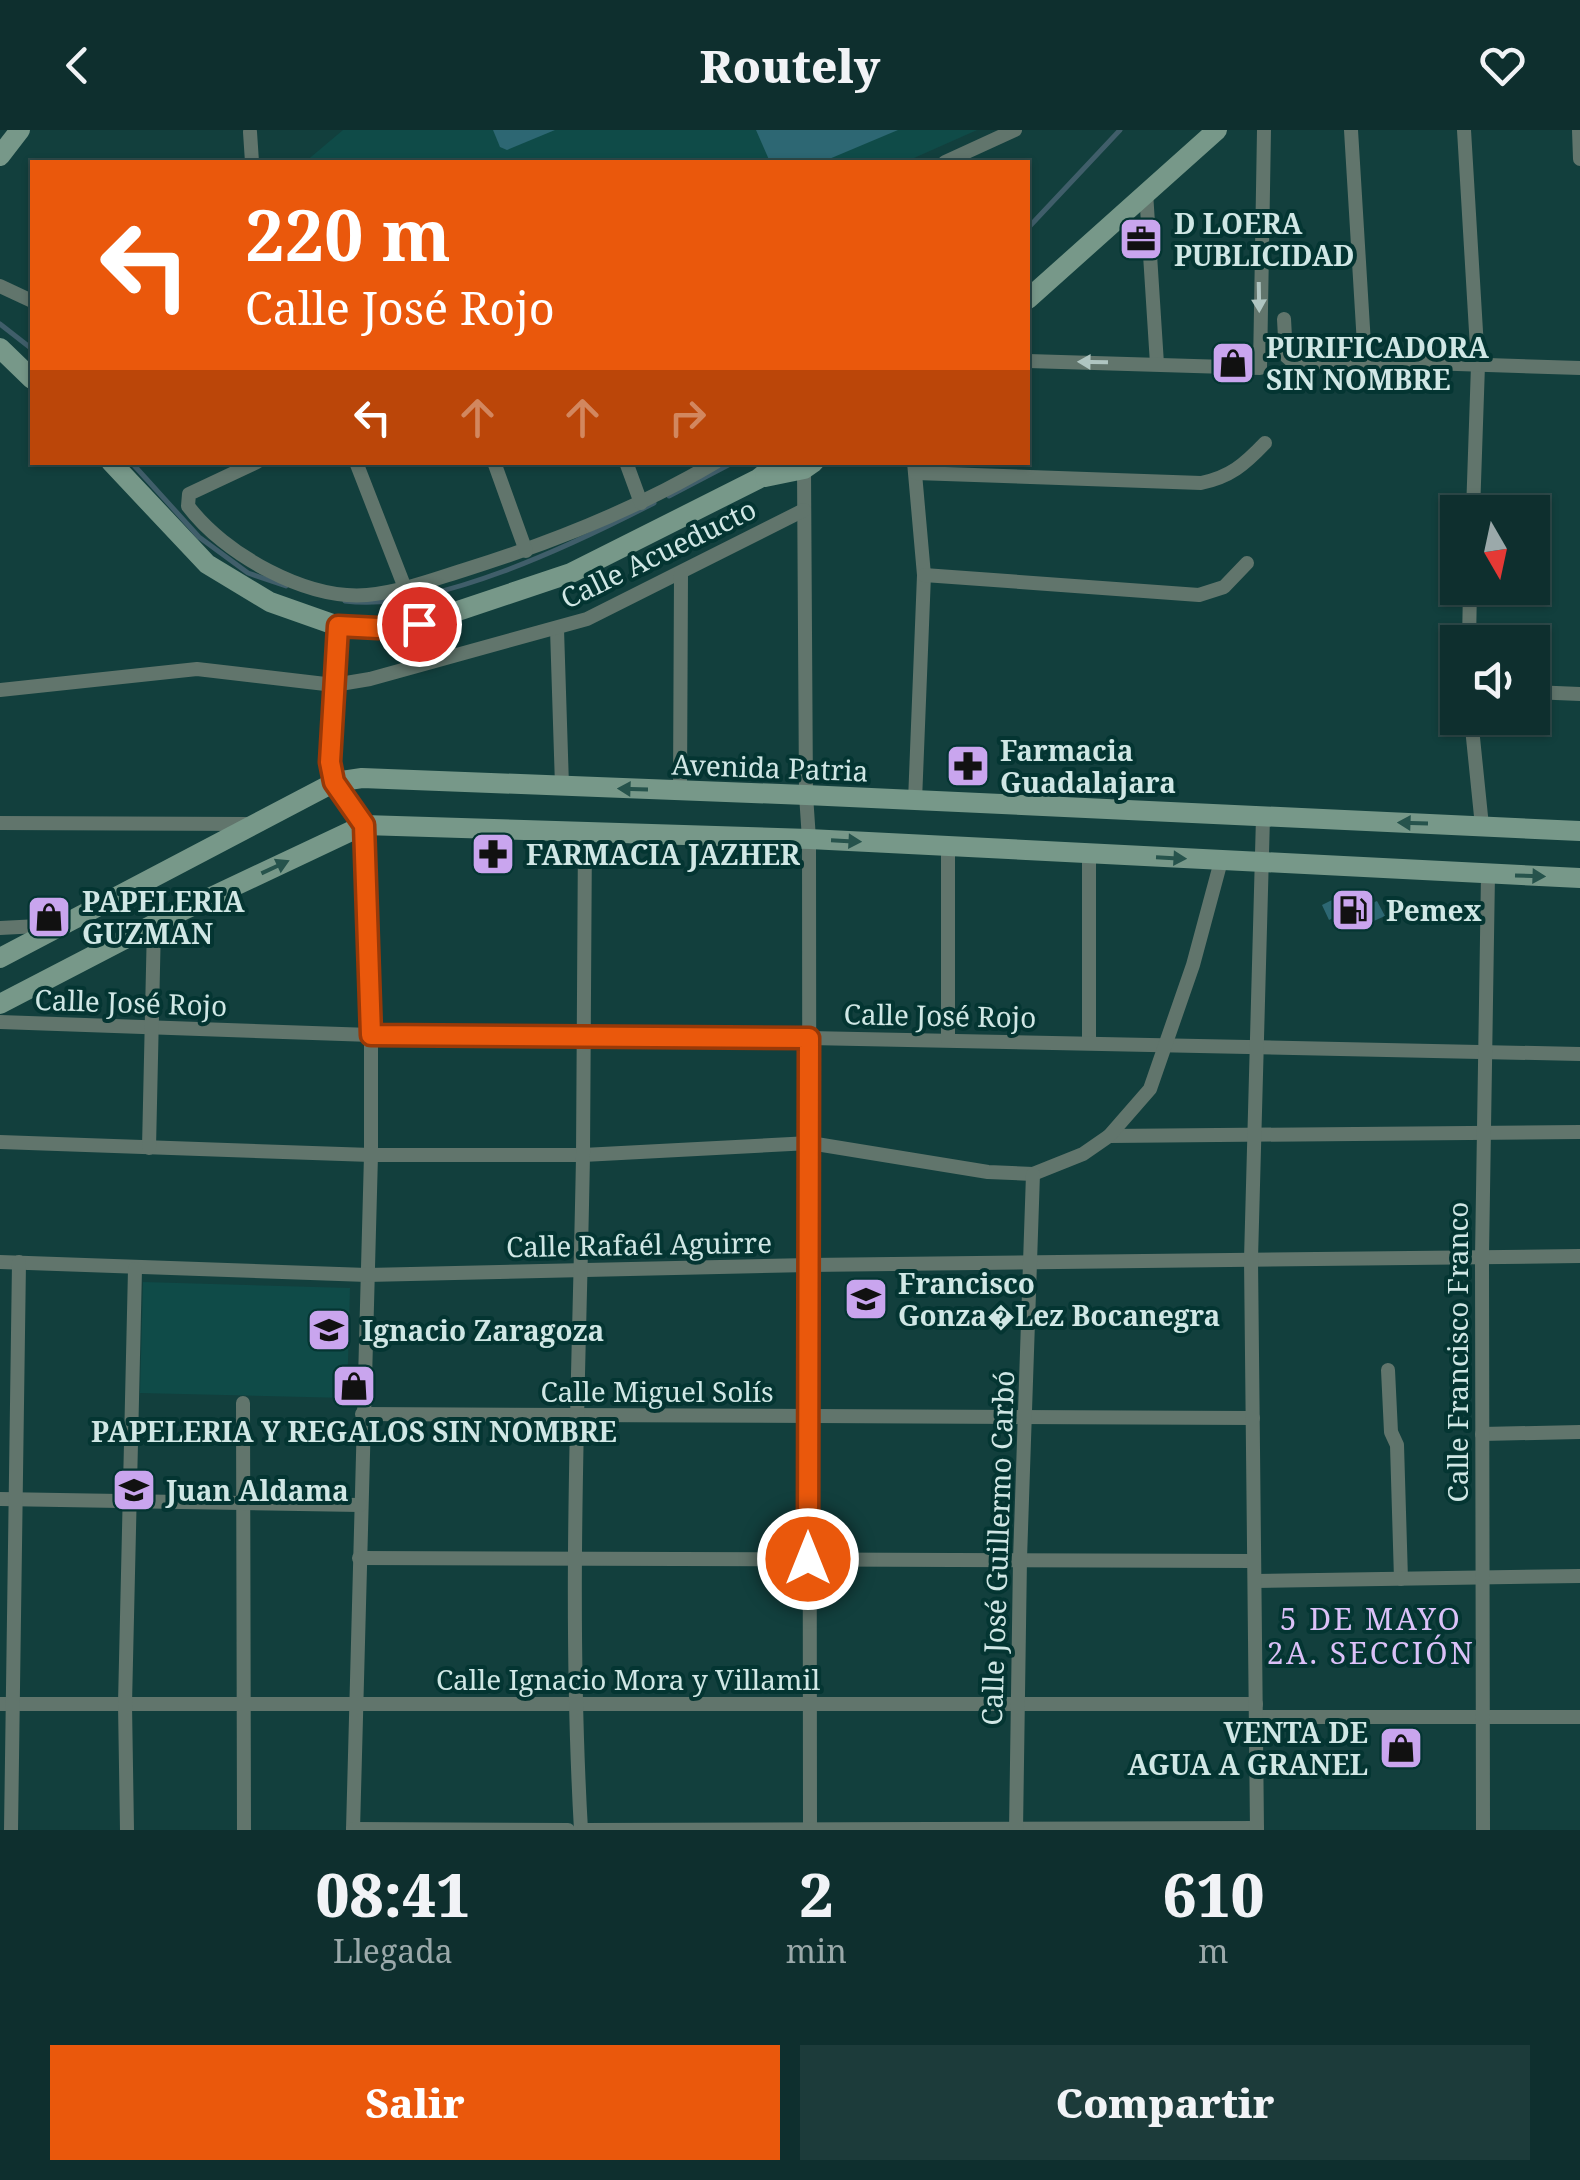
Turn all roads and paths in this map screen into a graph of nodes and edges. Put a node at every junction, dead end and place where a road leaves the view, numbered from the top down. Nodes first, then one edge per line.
1 (20, 130) edge
2 (1015, 130) edge
3 (1217, 130) edge
4 (1264, 130) edge
5 (1351, 130) edge
6 (1464, 130) edge
7 (1578, 130) edge
8 (250, 131) edge
9 (0, 156) edge
10 (1580, 159) edge
11 (252, 160) edge
12 (949, 160) edge
13 (1146, 192) junction
14 (0, 286) edge
15 (1030, 297) edge
16 (30, 299) edge
17 (1284, 319) dead end
18 (0, 348) edge
19 (1030, 361) edge
20 (1365, 361) junction
21 (1157, 364) junction
22 (1478, 365) junction
23 (1580, 368) edge
24 (30, 377) edge
25 (1265, 443) dead end
26 (114, 465) edge
27 (250, 465) edge
28 (357, 465) edge
29 (495, 465) edge
30 (627, 465) edge
31 (711, 465) edge
32 (775, 465) edge
33 (806, 465) edge
34 (915, 468) edge
35 (758, 479) junction
36 (1474, 495) edge
37 (641, 503) junction
38 (804, 510) junction
39 (526, 550) junction
40 (1247, 563) dead end
41 (681, 574) junction
42 (924, 576) junction
43 (410, 605) junction
44 (338, 626) junction
45 (558, 629) junction
46 (334, 686) junction
47 (0, 690) edge
48 (1550, 692) edge
49 (1579, 693) edge
50 (1473, 735) edge
51 (334, 782) junction
52 (562, 786) junction
53 (680, 791) junction
54 (806, 795) junction
55 (915, 801) junction
56 (1263, 818) junction
57 (0, 823) edge
58 (254, 824) junction
59 (364, 825) junction
60 (1482, 826) junction
61 (585, 831) junction
62 (1580, 832) edge
63 (810, 839) junction
64 (948, 846) junction
65 (1089, 854) junction
66 (1221, 861) junction
67 (1262, 863) junction
68 (1488, 874) junction
69 (1580, 878) edge
70 (64, 924) junction
71 (154, 924) junction
72 (0, 928) edge
73 (0, 958) edge
74 (0, 1004) edge
75 (0, 1022) edge
76 (152, 1027) junction
77 (371, 1035) junction
78 (582, 1036) junction
79 (809, 1038) junction
80 (948, 1040) junction
81 (1090, 1043) junction
82 (1165, 1045) junction
83 (1258, 1048) junction
84 (1484, 1052) junction
85 (1580, 1054) edge
86 (1580, 1132) edge
87 (1255, 1134) junction
88 (1483, 1134) junction
89 (1109, 1136) junction
90 (0, 1142) edge
91 (810, 1143) junction
92 (149, 1148) junction
93 (371, 1155) junction
94 (583, 1156) junction
95 (1033, 1174) junction
96 (1482, 1256) junction
97 (1580, 1256) edge
98 (1251, 1259) junction
99 (0, 1262) edge
100 (19, 1262) junction
101 (1030, 1262) junction
102 (808, 1265) junction
103 (135, 1269) junction
104 (579, 1269) junction
105 (367, 1275) junction
106 (1388, 1370) dead end
107 (243, 1403) dead end
108 (362, 1414) junction
109 (808, 1414) junction
110 (1026, 1416) junction
111 (577, 1417) junction
112 (1253, 1418) junction
113 (1580, 1432) edge
114 (1482, 1434) junction
115 (7, 1500) edge
116 (129, 1502) junction
117 (242, 1504) junction
118 (360, 1505) junction
119 (359, 1558) junction
120 (574, 1558) junction
121 (808, 1559) junction
122 (1020, 1559) junction
123 (1254, 1561) junction
124 (1580, 1576) edge
125 (1482, 1577) junction
126 (1400, 1579) junction
127 (1255, 1581) junction
128 (6, 1704) edge
129 (126, 1704) junction
130 (241, 1704) junction
131 (356, 1704) junction
132 (574, 1704) junction
133 (809, 1704) junction
134 (1018, 1704) junction
135 (1256, 1710) junction
136 (1580, 1717) edge
137 (1482, 1718) junction
138 (810, 1829) edge
139 (1016, 1829) edge
140 (1257, 1829) edge
141 (11, 1830) edge
142 (128, 1830) edge
143 (244, 1830) edge
144 (352, 1830) edge
145 (568, 1830) edge
146 (583, 1830) edge
147 (1483, 1830) edge

1 - 9 street
2 - 12 street
3 - 13 street
4 -> 21 street
5 - 20 street
6 - 22 street
7 - 10 street
8 - 11 street
13 - 15 street
13 - 21 street
14 - 16 street
17 - 20 street
18 - 24 street
21 -> 19 street
20 - 22 street
22 - 23 street
22 - 36 street
25 - 34 street
26 - 44 street
27 - 43 street
28 - 43 street
29 - 39 street
30 - 37 street
31 - 37 street
32 - 35 street
33 - 35 street
33 - 38 street
34 - 42 street
35 - 43 street
37 - 39 street
38 - 41 street, Calle Acueducto
38 - 54 street
39 - 43 street
40 - 42 street
41 - 45 street, Calle Acueducto
41 - 53 street
42 - 55 street
43 - 44 street
44 - 46 street
45 - 46 street, Calle Acueducto
45 - 52 street
46 - 47 street, Calle Acueducto
46 - 51 street
48 - 49 street
50 - 60 street
51 - 52 street, Avenida Patria
51 - 58 street, Avenida Patria
51 - 59 street
53 -> 52 street, Avenida Patria
53 - 54 street, Avenida Patria
54 - 55 street, Avenida Patria
54 - 63 street
55 - 56 street, Avenida Patria
60 -> 56 street, Avenida Patria
56 - 67 street
57 - 58 street
58 - 70 street, Avenida Patria
59 - 61 street
71 -> 59 street
59 - 77 street
60 - 62 street, Avenida Patria
61 - 63 street
61 - 78 street
63 -> 64 street
63 - 79 street
64 - 65 street
64 - 80 street
65 -> 66 street
65 - 81 street
66 - 67 street
66 - 82 street
67 - 68 street
67 - 83 street
68 -> 69 street
68 - 84 street, Calle Francisco Franco
70 - 72 street
70 - 73 street, Avenida Patria
71 - 74 street
71 - 76 street
75 - 76 street, Calle José Rojo
76 - 77 street, Calle José Rojo
76 - 92 street
77 - 78 street, Calle José Rojo
77 - 93 street
78 - 79 street, Calle José Rojo
78 - 94 street
79 - 80 street, Calle José Rojo
79 - 91 street
80 - 81 street, Calle José Rojo
81 - 82 street, Calle José Rojo
82 - 83 street, Calle José Rojo
82 - 89 street
83 - 84 street, Calle José Rojo
83 - 87 street
84 - 85 street, Calle José Rojo
84 - 88 street, Calle Francisco Franco
86 - 88 street
87 - 88 street
87 - 89 street
87 - 98 street
88 - 96 street, Calle Francisco Franco
89 - 95 street
90 - 92 street
91 - 94 street
91 - 95 street
91 - 102 street
92 - 93 street
93 - 94 street
93 - 105 street
94 - 104 street
95 - 101 street, Calle José Guillermo Carbó
96 - 97 street, Calle Rafaél Aguirre
96 - 98 street, Calle Rafaél Aguirre
96 - 114 street, Calle Francisco Franco
98 - 101 street, Calle Rafaél Aguirre
98 - 112 street
99 - 100 street, Calle Rafaél Aguirre
100 - 103 street, Calle Rafaél Aguirre
100 - 115 street
101 - 102 street, Calle Rafaél Aguirre
101 - 110 street, Calle José Guillermo Carbó
102 - 104 street, Calle Rafaél Aguirre
102 - 109 street
103 - 105 street, Calle Rafaél Aguirre
103 - 116 street
104 - 105 street, Calle Rafaél Aguirre
104 - 111 street
105 - 108 street
106 - 126 street
107 - 117 street
108 - 111 street, Calle Miguel Solís
108 - 118 street
109 - 110 street, Calle Miguel Solís
109 - 111 street, Calle Miguel Solís
109 - 121 street
110 - 112 street, Calle Miguel Solís
110 - 122 street, Calle José Guillermo Carbó
111 - 120 street
112 - 123 street
113 - 114 street
114 - 125 street, Calle Francisco Franco
115 - 116 street
115 - 128 street
116 - 117 street
116 - 129 street
117 - 118 street
117 - 130 street
118 - 119 street
119 - 120 street
119 - 131 street
120 - 121 street
120 - 132 street
121 - 122 street
121 - 133 street
122 - 123 street
122 - 134 street, Calle José Guillermo Carbó
123 - 127 street
124 - 125 street
125 - 126 street
125 - 137 street, Calle Francisco Franco
126 - 127 street
127 - 135 street
128 - 129 street, Calle Ignacio Mora y Villamil
128 - 141 street
129 - 130 street, Calle Ignacio Mora y Villamil
129 - 142 street
130 - 131 street, Calle Ignacio Mora y Villamil
130 - 143 street
131 - 132 street, Calle Ignacio Mora y Villamil
131 - 144 street
132 - 133 street, Calle Ignacio Mora y Villamil
132 - 146 street
133 - 134 street, Calle Ignacio Mora y Villamil
133 - 138 street
134 - 135 street, Calle Ignacio Mora y Villamil
134 - 139 street, Calle José Guillermo Carbó
135 - 137 street, Calle Ignacio Mora y Villamil
135 - 140 street
136 - 137 street, Calle Ignacio Mora y Villamil
137 - 147 street, Calle Francisco Franco
138 - 139 street
138 - 146 street
139 - 140 street
144 - 145 street

